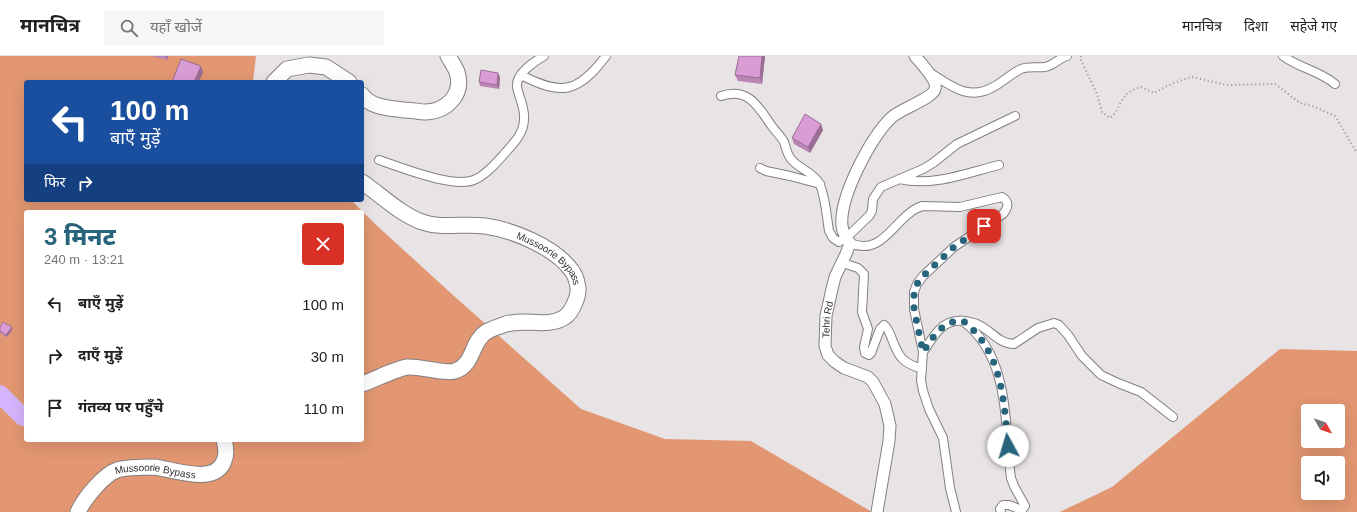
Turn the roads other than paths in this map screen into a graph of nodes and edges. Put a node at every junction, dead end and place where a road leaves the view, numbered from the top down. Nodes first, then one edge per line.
1 (448, 56) edge
2 (544, 56) edge
3 (606, 56) edge
4 (914, 56) edge
5 (1067, 56) edge
6 (1283, 56) edge
7 (927, 70) junction
8 (521, 75) junction
9 (276, 80) edge
10 (346, 80) edge
11 (1335, 84) dead end
12 (721, 96) dead end
13 (364, 98) edge
14 (1015, 116) dead end
15 (379, 160) dead end
16 (999, 165) dead end
17 (760, 168) dead end
18 (899, 179) junction
19 (364, 183) edge
20 (820, 184) junction
21 (848, 240) junction
22 (842, 263) junction
23 (962, 320) junction
24 (923, 352) junction
25 (922, 370) junction
26 (364, 383) edge
27 (1173, 417) dead end
28 (225, 442) edge
29 (78, 512) edge
30 (877, 512) edge
31 (956, 512) edge
32 (1001, 512) edge

1 - 13 highway
2 - 8 street
3 - 8 street
4 - 7 street
5 - 7 street
6 - 11 street
7 - 21 street
8 - 15 street
9 - 10 highway
12 - 20 street
14 - 18 street
16 - 18 street
17 - 20 street
18 - 21 street
19 - 26 highway, Mussoorie Bypass
20 - 21 street
21 - 22 street, Tehri Rd
21 - 24 street
22 - 25 street
22 - 30 street, Tehri Rd
23 - 24 street
23 - 27 street
23 - 32 street
24 - 25 street
25 - 31 street
28 - 29 highway, Mussoorie Bypass

